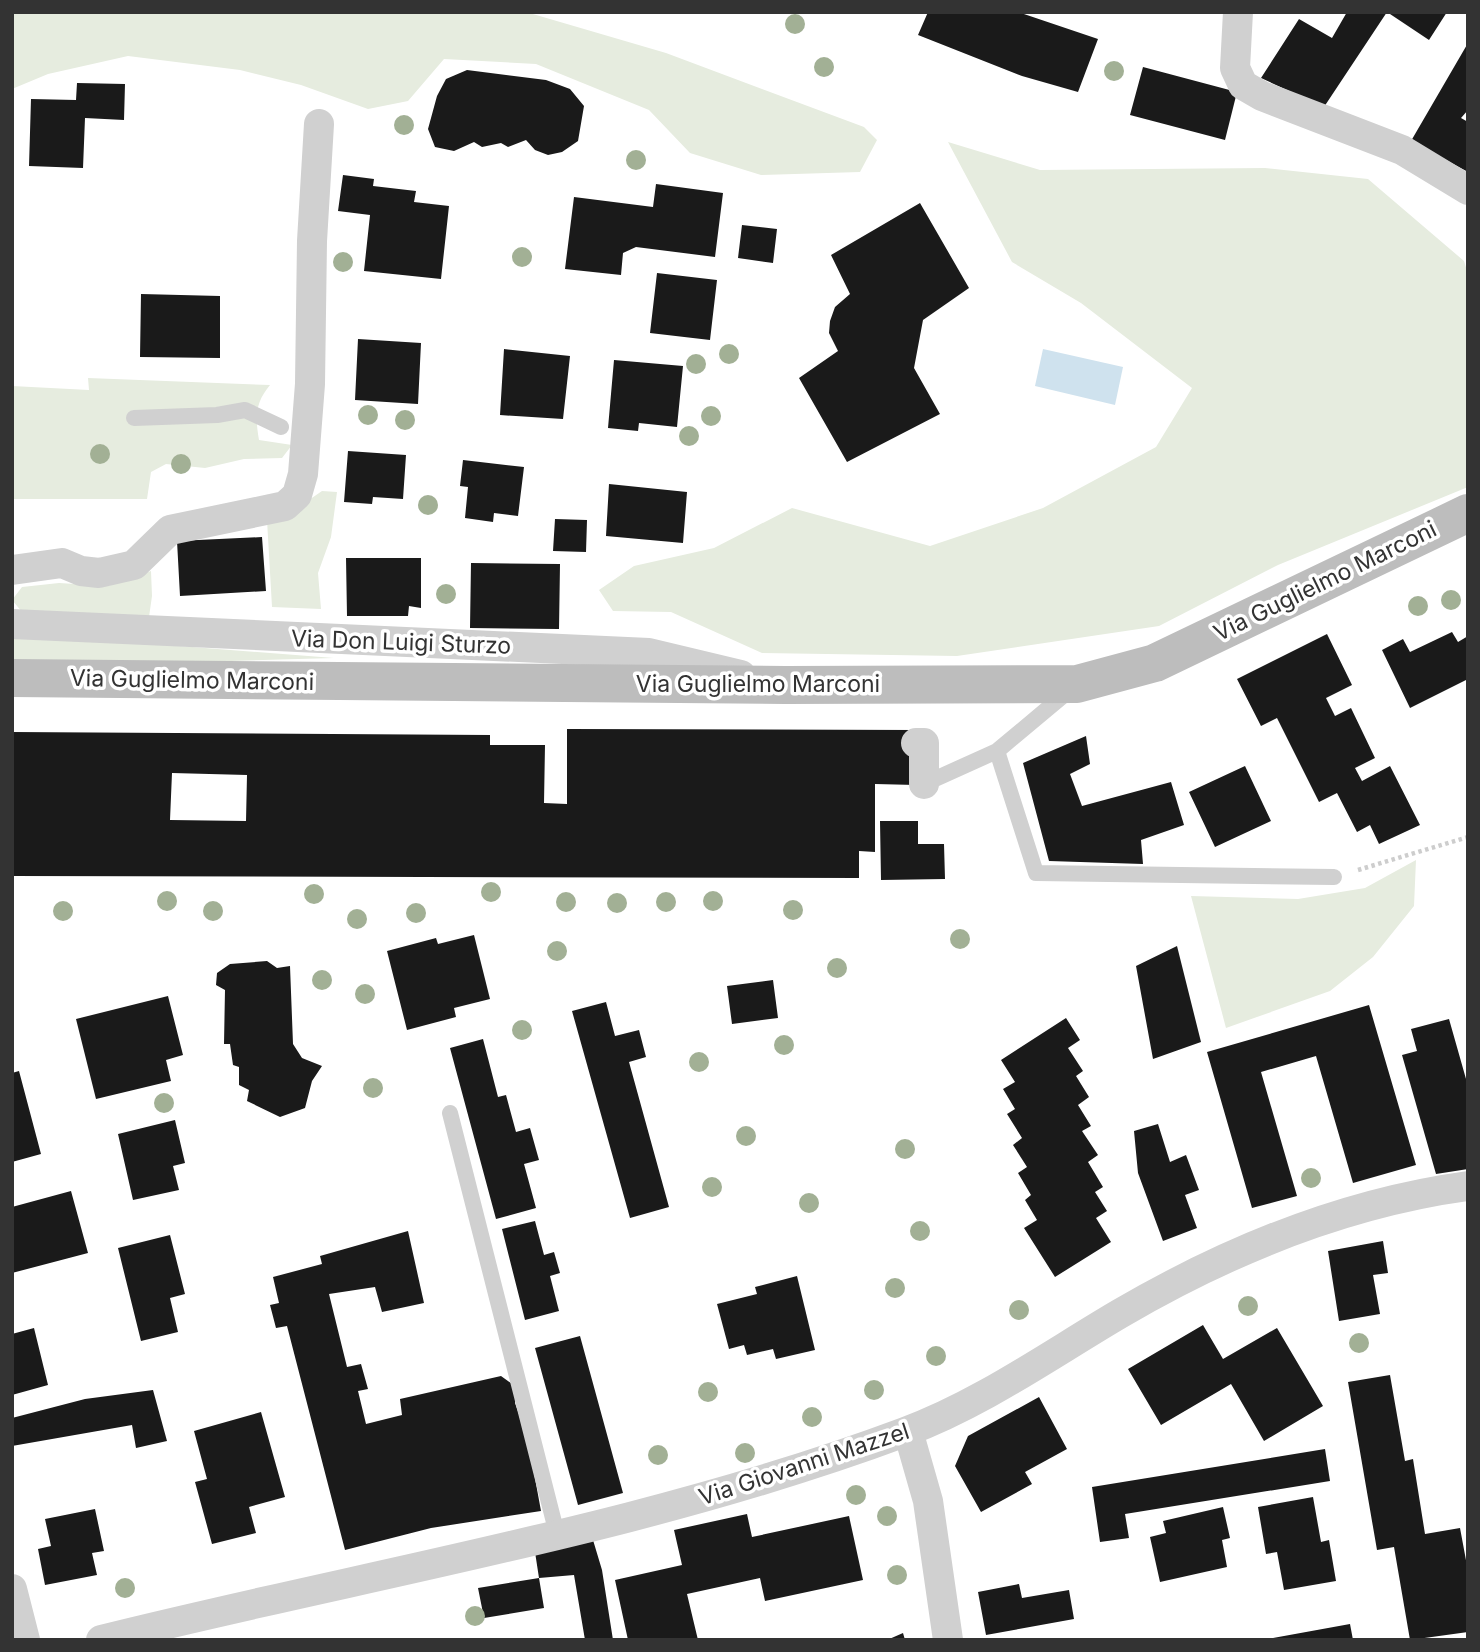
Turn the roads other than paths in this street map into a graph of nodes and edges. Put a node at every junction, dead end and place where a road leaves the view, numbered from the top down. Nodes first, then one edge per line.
1 (1238, 12) edge
2 (319, 124) dead end
3 (1468, 190) edge
4 (134, 418) dead end
5 (281, 427) dead end
6 (1468, 513) edge
7 (12, 570) edge
8 (12, 624) edge
9 (12, 678) edge
10 (1077, 684) junction
11 (785, 685) junction
12 (916, 743) dead end
13 (997, 751) junction
14 (924, 784) joint
15 (1334, 877) road end
16 (450, 1113) dead end
17 (1468, 1186) edge
18 (908, 1431) junction
19 (557, 1534) junction
20 (12, 1590) edge
21 (25, 1640) edge
22 (101, 1640) edge
23 (948, 1640) edge

1 - 3 street
2 - 7 street
4 - 5 lane
6 - 10 street, Via Guglielmo Marconi
8 - 11 street, Via Don Luigi Sturzo
9 - 11 street, Via Guglielmo Marconi
10 - 11 street, Via Guglielmo Marconi
10 - 13 lane
12 - 14 street
13 - 14 lane
13 - 15 lane
16 - 19 lane
17 - 18 street, Via Giovanni Mazzel
18 - 19 street, Via Giovanni Mazzel
18 - 23 street
19 - 22 street, Via Giovanni Mazzel
20 - 21 street

